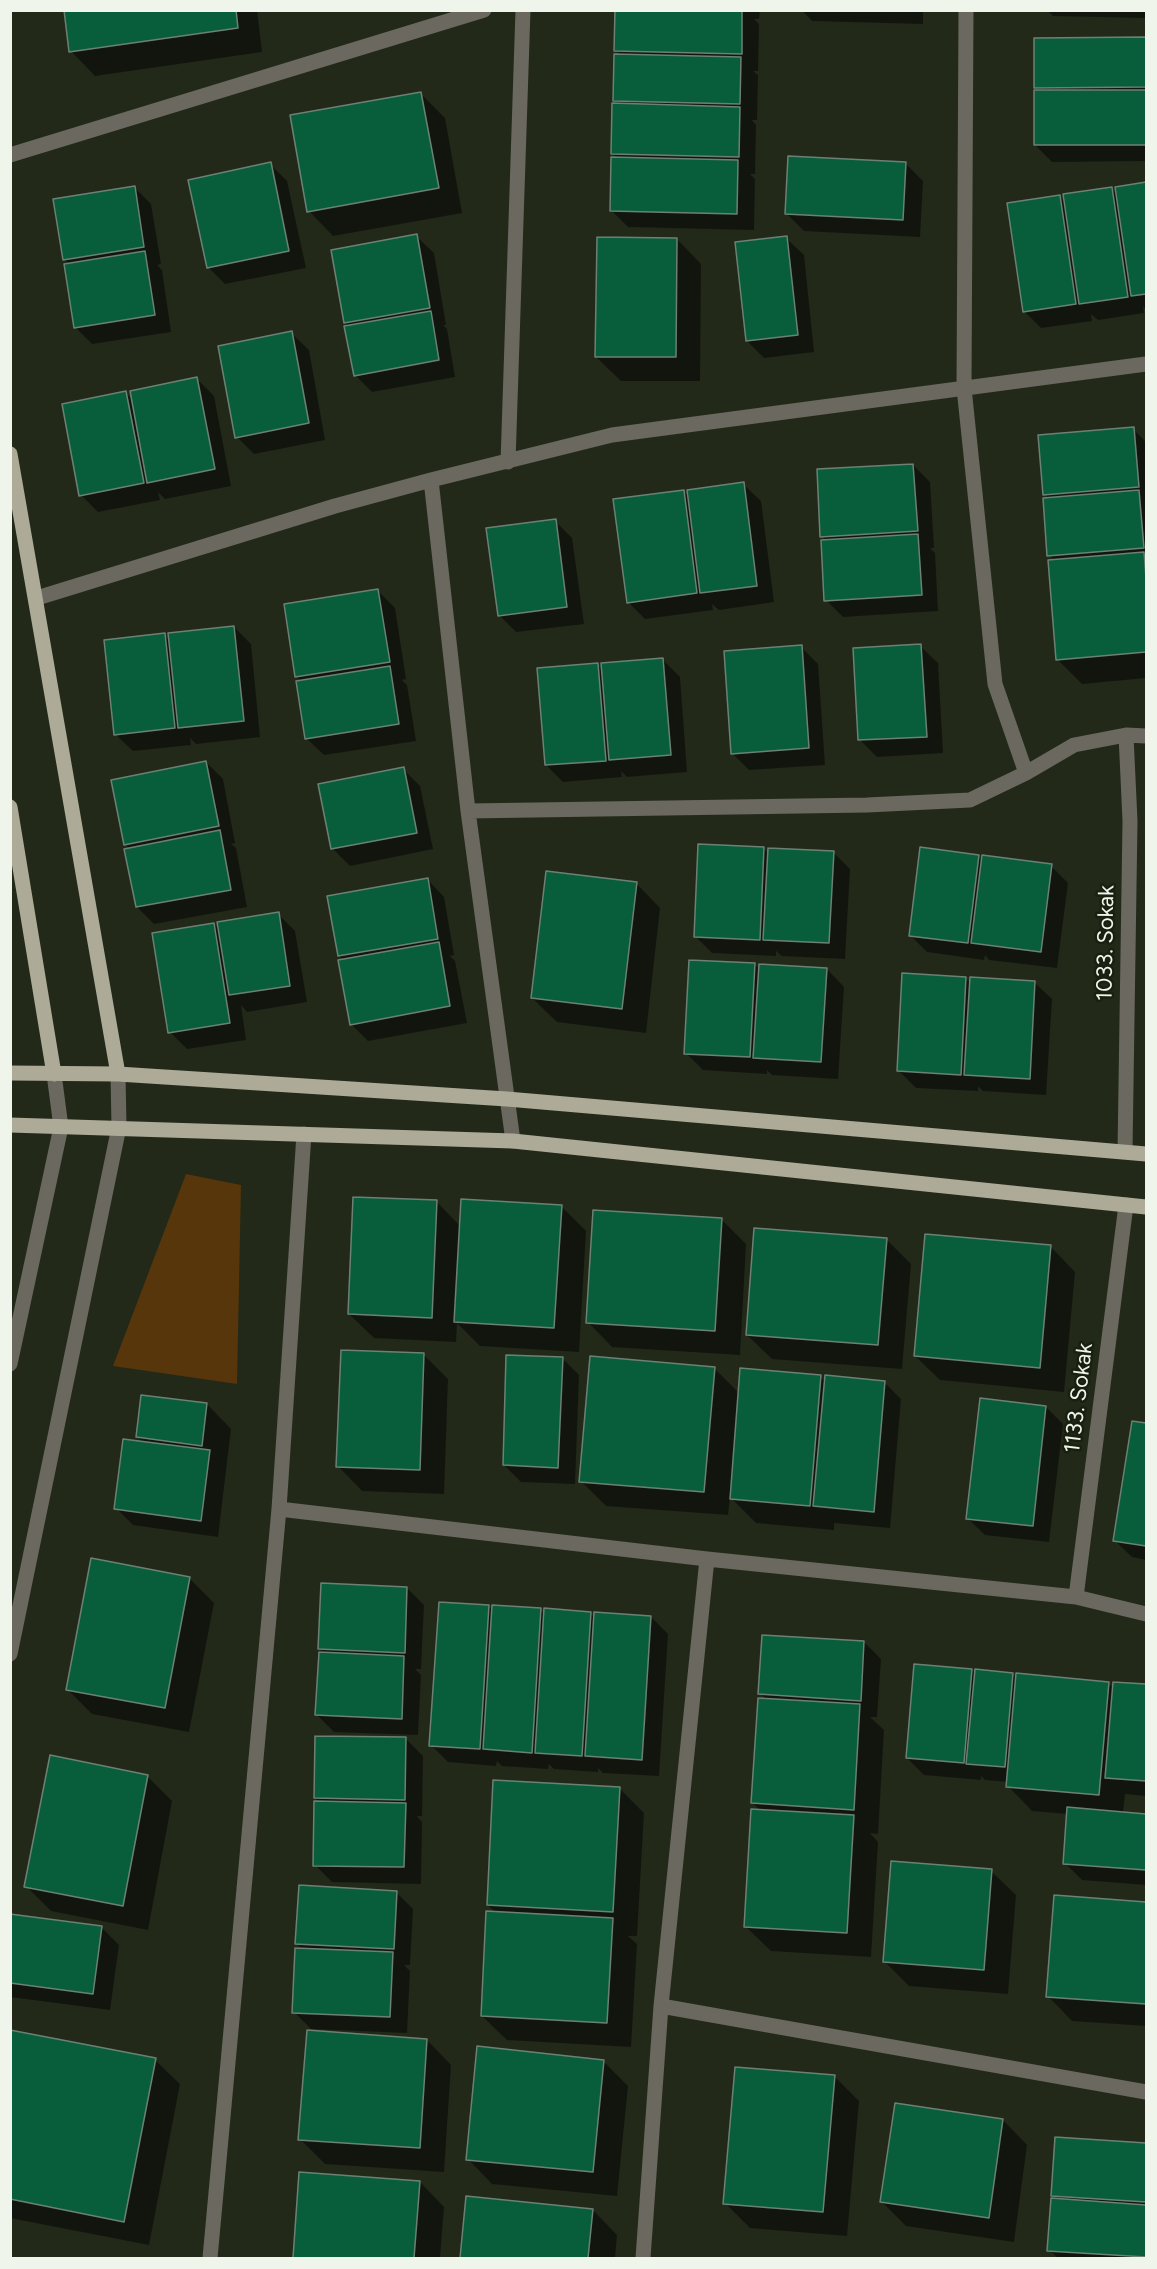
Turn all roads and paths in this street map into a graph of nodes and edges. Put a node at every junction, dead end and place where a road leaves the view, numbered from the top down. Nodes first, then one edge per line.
1 (484, 10) edge
2 (524, 10) edge
3 (966, 10) edge
4 (10, 155) edge
5 (1146, 364) edge
6 (964, 388) junction
7 (10, 454) edge
8 (508, 462) junction
9 (431, 480) junction
10 (15, 502) edge
11 (37, 598) junction
12 (1126, 735) junction
13 (1146, 736) edge
14 (1026, 773) junction
15 (10, 807) edge
16 (468, 812) junction
17 (10, 1073) edge
18 (54, 1074) junction
19 (118, 1074) junction
20 (507, 1099) junction
21 (10, 1125) edge
22 (61, 1127) junction
23 (119, 1127) junction
24 (304, 1134) junction
25 (513, 1141) junction
26 (1125, 1151) junction
27 (1146, 1154) edge
28 (1126, 1204) junction
29 (1146, 1207) edge
30 (10, 1364) edge
31 (279, 1509) junction
32 (707, 1558) junction
33 (1076, 1597) junction
34 (1146, 1614) edge
35 (10, 1654) edge
36 (661, 2006) junction
37 (1146, 2092) edge
38 (210, 2259) edge
39 (643, 2259) edge

1 - 4 street
2 - 8 street
3 - 6 street
5 - 6 street
6 - 8 street
6 - 14 street
7 - 10 main road
8 - 9 street
9 - 11 street
9 - 16 street
10 - 11 main road
11 - 19 main road
12 - 13 street
12 - 14 street
12 - 26 street, 1033. Sokak
14 - 16 street
15 - 18 main road
16 - 20 street
17 - 18 main road
18 - 19 main road
18 - 22 street
19 - 20 main road
19 - 23 street
20 - 25 street
20 - 26 main road
21 - 22 main road
22 - 23 main road
22 - 30 street
23 - 24 main road
23 - 35 street
24 - 25 main road
24 - 31 street
25 - 28 main road
26 - 27 main road
28 - 29 main road
28 - 33 street, 1133. Sokak
31 - 32 street
31 - 38 street
32 - 33 street
32 - 36 street
33 - 34 street
36 - 37 street
36 - 39 street

